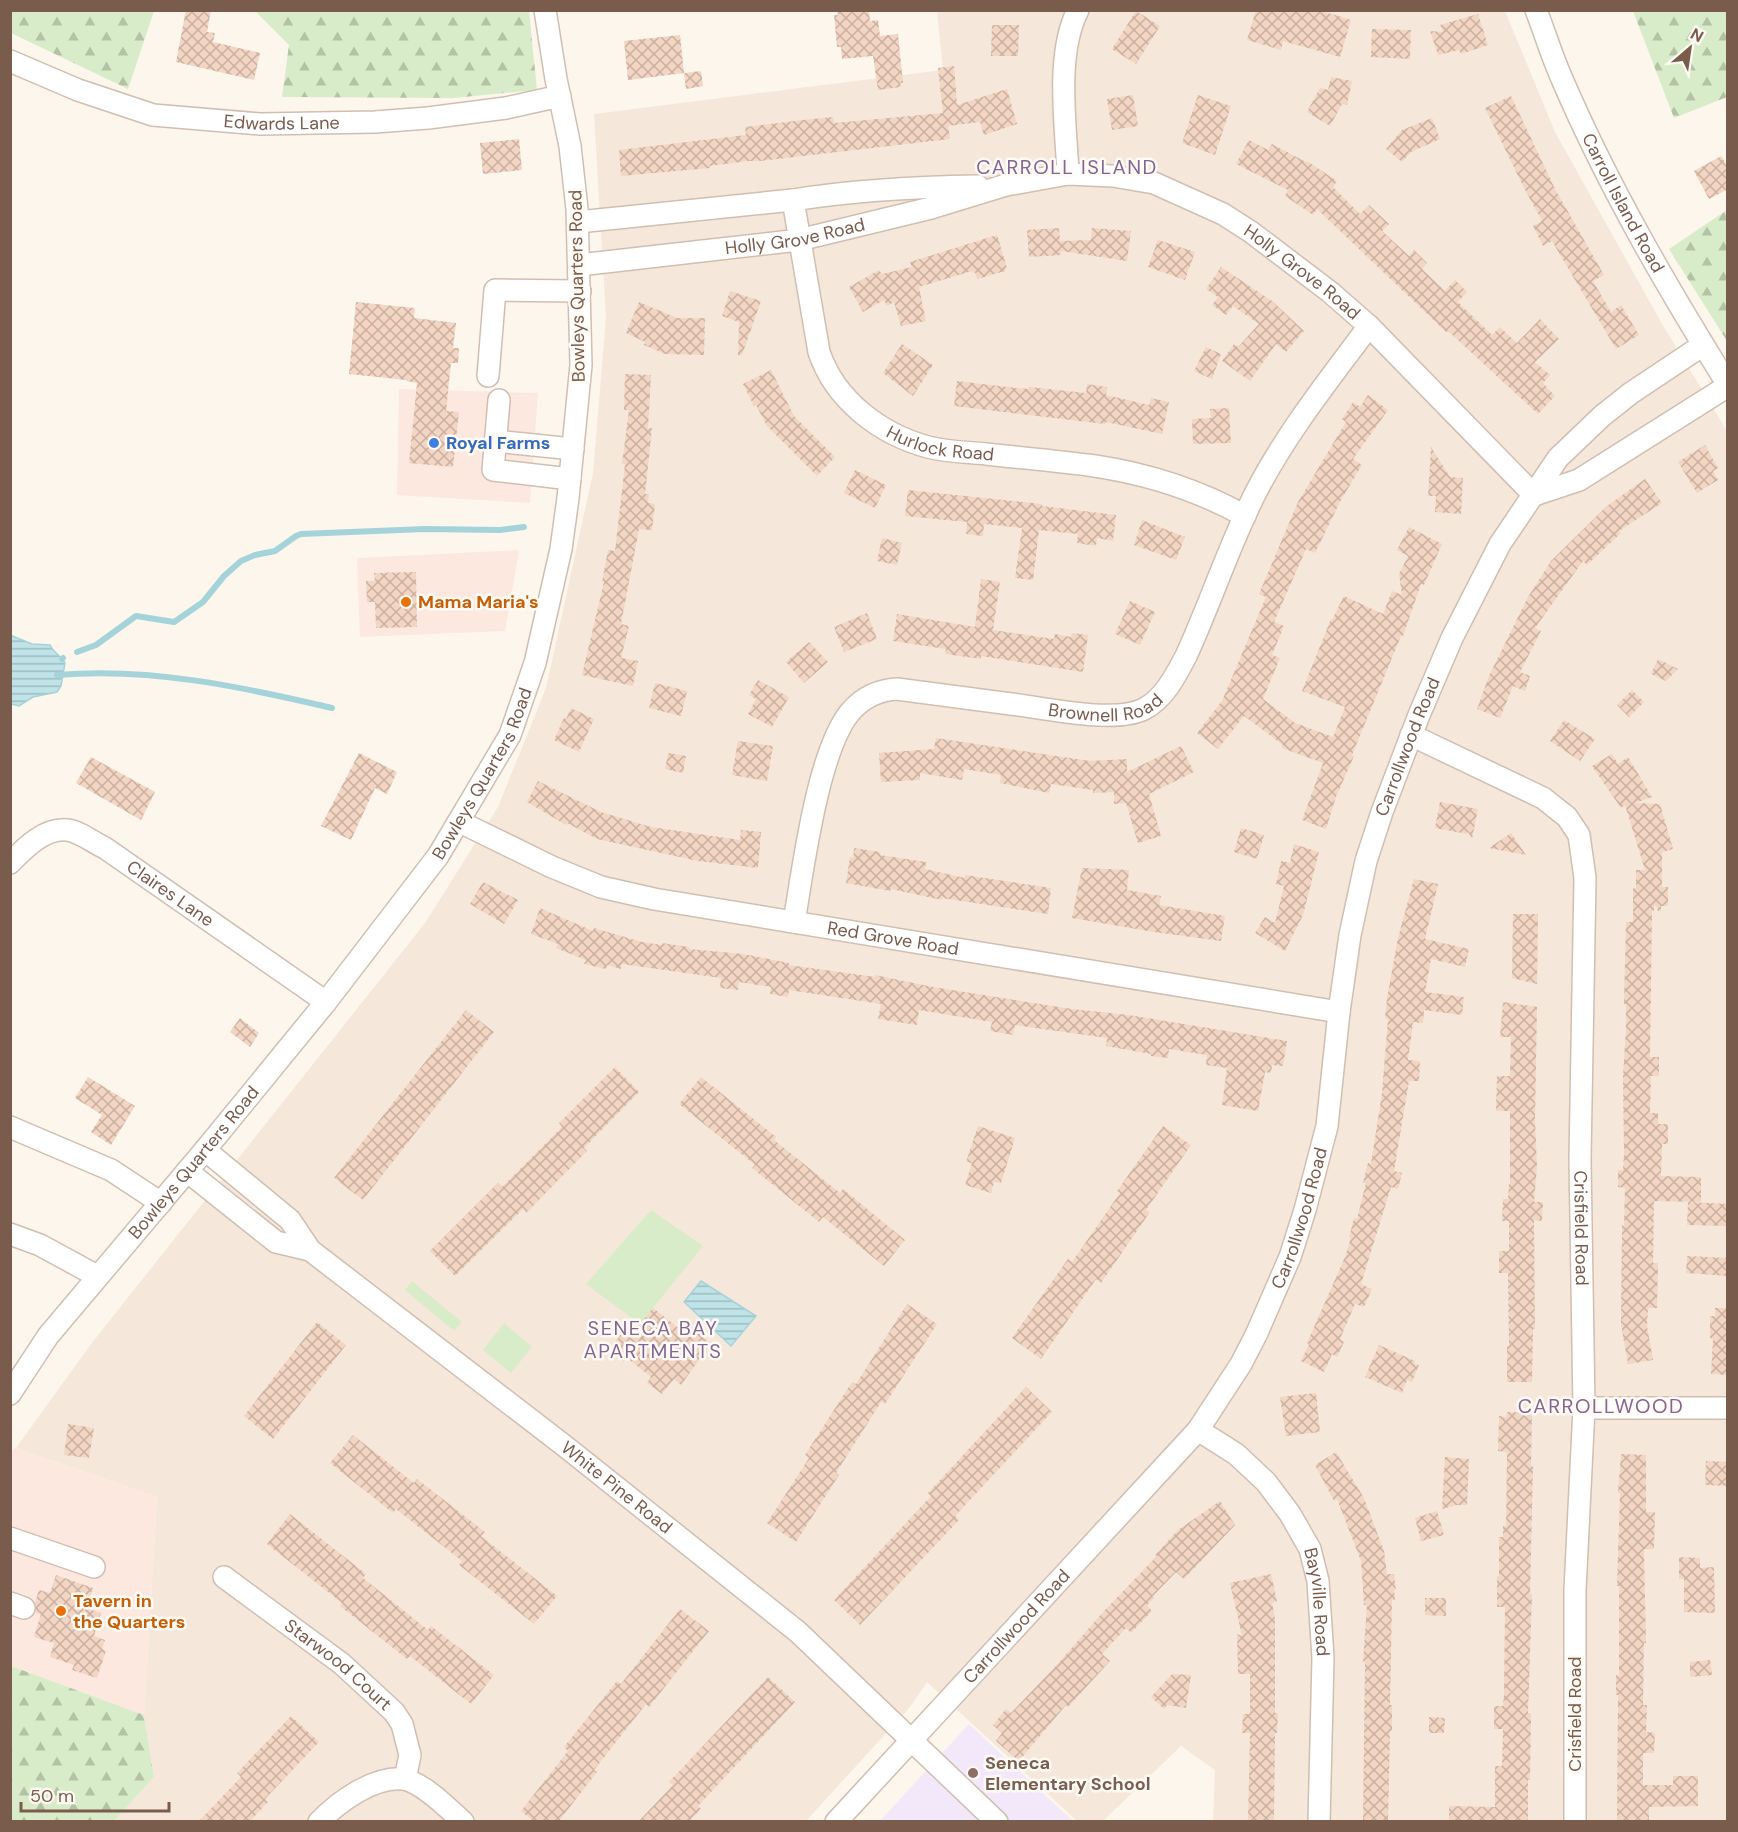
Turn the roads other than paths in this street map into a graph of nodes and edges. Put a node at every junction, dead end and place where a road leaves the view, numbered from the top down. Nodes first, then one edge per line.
1 (545, 10) edge
2 (1078, 10) edge
3 (1536, 10) edge
4 (10, 62) edge
5 (560, 96) junction
6 (1068, 174) junction
7 (1006, 185) junction
8 (793, 200) junction
9 (578, 222) junction
10 (799, 240) junction
11 (579, 265) junction
12 (580, 291) junction
13 (1369, 326) junction
14 (1703, 345) junction
15 (488, 375) dead end
16 (1728, 386) edge
17 (499, 400) dead end
18 (495, 441) junction
19 (573, 449) junction
20 (570, 479) junction
21 (1534, 495) junction
22 (1245, 516) junction
23 (1411, 735) junction
24 (460, 822) junction
25 (10, 863) edge
26 (794, 922) junction
27 (326, 1002) junction
28 (1339, 1012) junction
29 (10, 1127) edge
30 (205, 1150) junction
31 (187, 1171) junction
32 (161, 1203) junction
33 (10, 1234) edge
34 (310, 1250) junction
35 (96, 1276) junction
36 (10, 1394) edge
37 (1584, 1407) junction
38 (1728, 1408) edge
39 (1198, 1431) junction
40 (10, 1538) edge
41 (94, 1567) dead end
42 (224, 1577) dead end
43 (912, 1739) junction
44 (405, 1779) junction
45 (319, 1821) edge
46 (463, 1821) edge
47 (836, 1821) edge
48 (997, 1821) edge
49 (1318, 1821) edge
50 (1575, 1821) edge

1 - 5 street, Bowleys Quarters Road
2 - 6 street
3 - 14 street, Carroll Island Road
4 - 5 street, Edwards Lane
5 - 9 street, Bowleys Quarters Road
6 - 7 street, Holly Grove Road
6 - 13 street, Holly Grove Road
7 - 8 street, Holly Grove Road
7 - 10 street, Holly Grove Road
8 - 9 street, Holly Grove Road
8 - 10 street, Hurlock Road
9 - 11 street, Bowleys Quarters Road
10 - 11 street, Holly Grove Road
10 - 22 street, Hurlock Road
11 - 12 street, Bowleys Quarters Road
12 - 15 street
12 - 19 street, Bowleys Quarters Road
13 - 21 street, Holly Grove Road
13 - 22 street, Brownell Road
14 - 16 street, Carroll Island Road
14 - 21 street, Carrollwood Road
16 - 21 street
17 - 18 street
18 - 19 street
18 - 20 street
19 - 20 street, Bowleys Quarters Road
20 - 24 street, Bowleys Quarters Road
21 - 23 street, Carrollwood Road
22 - 26 street, Brownell Road
23 - 28 street, Carrollwood Road
23 - 37 street, Crisfield Road
24 - 26 street, Red Grove Road
24 - 27 street, Bowleys Quarters Road
25 - 27 street, Claires Lane
26 - 28 street, Red Grove Road
27 - 30 street, Bowleys Quarters Road
28 - 39 street, Carrollwood Road
29 - 32 street
30 - 31 street, Bowleys Quarters Road
30 - 34 street, White Pine Road
31 - 32 street, Bowleys Quarters Road
31 - 34 street, White Pine Road
32 - 35 street, Bowleys Quarters Road
33 - 35 street
34 - 43 street, White Pine Road
35 - 36 street, Bowleys Quarters Road
37 - 38 street
37 - 50 street, Crisfield Road
39 - 43 street, Carrollwood Road
39 - 49 street, Bayville Road
40 - 41 street
42 - 44 street, Starwood Court
43 - 47 street, Carrollwood Road
43 - 48 street, White Pine Road
44 - 45 street
44 - 46 street

